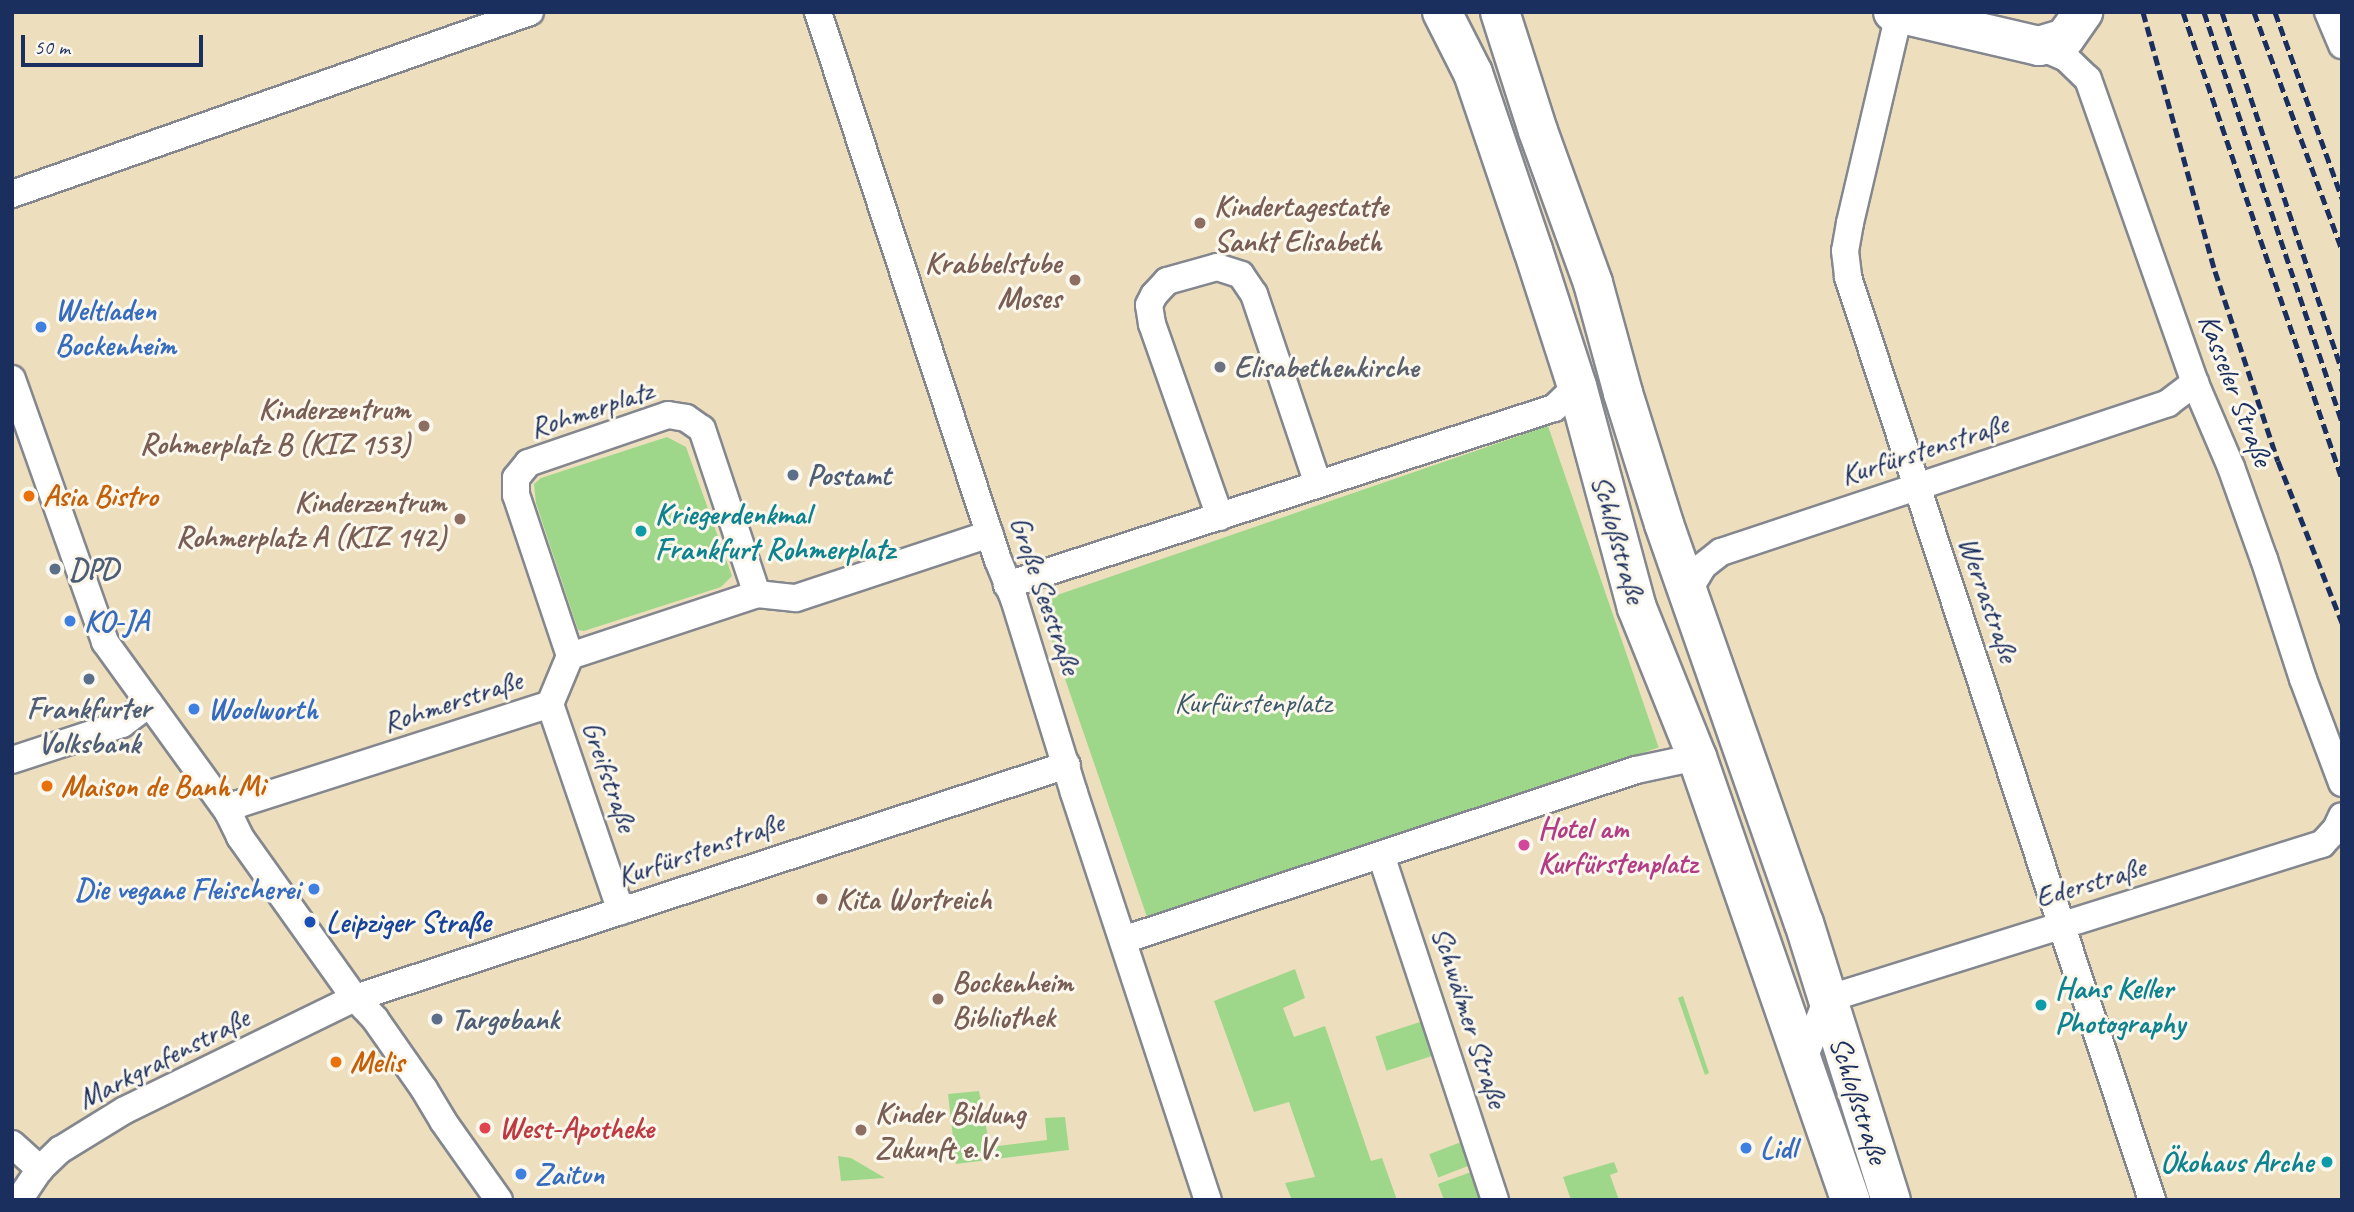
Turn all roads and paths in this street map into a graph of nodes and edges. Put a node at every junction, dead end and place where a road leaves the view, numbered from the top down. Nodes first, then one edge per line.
1 (530, 12) edge
2 (818, 12) edge
3 (2083, 12) edge
4 (2328, 12) edge
5 (1896, 13) edge
6 (1441, 15) edge
7 (1502, 15) edge
8 (2342, 45) edge
9 (2039, 47) junction
10 (12, 194) edge
11 (12, 379) edge
12 (2195, 383) junction
13 (1577, 386) junction
14 (1318, 484) junction
15 (1915, 486) junction
16 (1220, 517) junction
17 (990, 534) junction
18 (1007, 585) junction
19 (1687, 593) junction
20 (757, 594) junction
21 (570, 656) junction
22 (149, 704) junction
23 (550, 704) junction
24 (1738, 744) junction
25 (1697, 757) junction
26 (12, 760) edge
27 (1067, 765) junction
28 (2342, 783) edge
29 (228, 812) junction
30 (2339, 823) edge
31 (1381, 855) junction
32 (621, 911) junction
33 (2062, 926) junction
34 (1123, 940) junction
35 (1842, 994) junction
36 (355, 998) junction
37 (1802, 1064) junction
38 (12, 1144) edge
39 (40, 1169) junction
40 (19, 1200) edge
41 (499, 1200) edge
42 (1208, 1200) edge
43 (1495, 1200) edge
44 (1850, 1200) edge
45 (1891, 1200) edge
46 (2152, 1200) edge

1 - 10 street
2 - 17 street, Große Seestraße
3 - 9 street
4 - 8 street
5 - 9 street
5 - 15 street, Werrastraße
6 - 13 street, Schloßstraße
7 - 19 street, Schloßstraße
9 - 12 street, Kasseler Straße
11 - 22 street
12 - 15 street, Kurfürstenstraße
12 - 28 street, Kasseler Straße
13 - 14 street
13 - 25 street, Schloßstraße
14 - 16 street
14 - 16 street
15 - 19 street, Kurfürstenstraße
15 - 33 street, Werrastraße
16 - 18 street
17 - 18 street, Große Seestraße
17 - 20 street
18 - 27 street, Große Seestraße
19 - 24 street, Schloßstraße
20 - 21 street
20 - 21 street, Rohmerplatz
21 - 23 street, Rohmerstraße
22 - 26 street
22 - 29 street
23 - 29 street, Rohmerstraße
23 - 32 street, Greifstraße
24 - 25 street
24 - 35 street, Schloßstraße
25 - 31 street
25 - 37 street, Schloßstraße
27 - 32 street, Kurfürstenstraße
27 - 34 street, Große Seestraße
29 - 36 street
30 - 33 street, Ederstraße
31 - 34 street
31 - 43 street, Schwälmer Straße
32 - 36 street, Kurfürstenstraße
33 - 35 street, Ederstraße
33 - 46 street, Werrastraße
34 - 42 street, Große Seestraße
35 - 37 street, Schloßstraße
35 - 45 street, Schloßstraße
36 - 39 street, Markgrafenstraße
36 - 41 street
37 - 44 street, Schloßstraße
38 - 39 street
39 - 40 street, Markgrafenstraße

